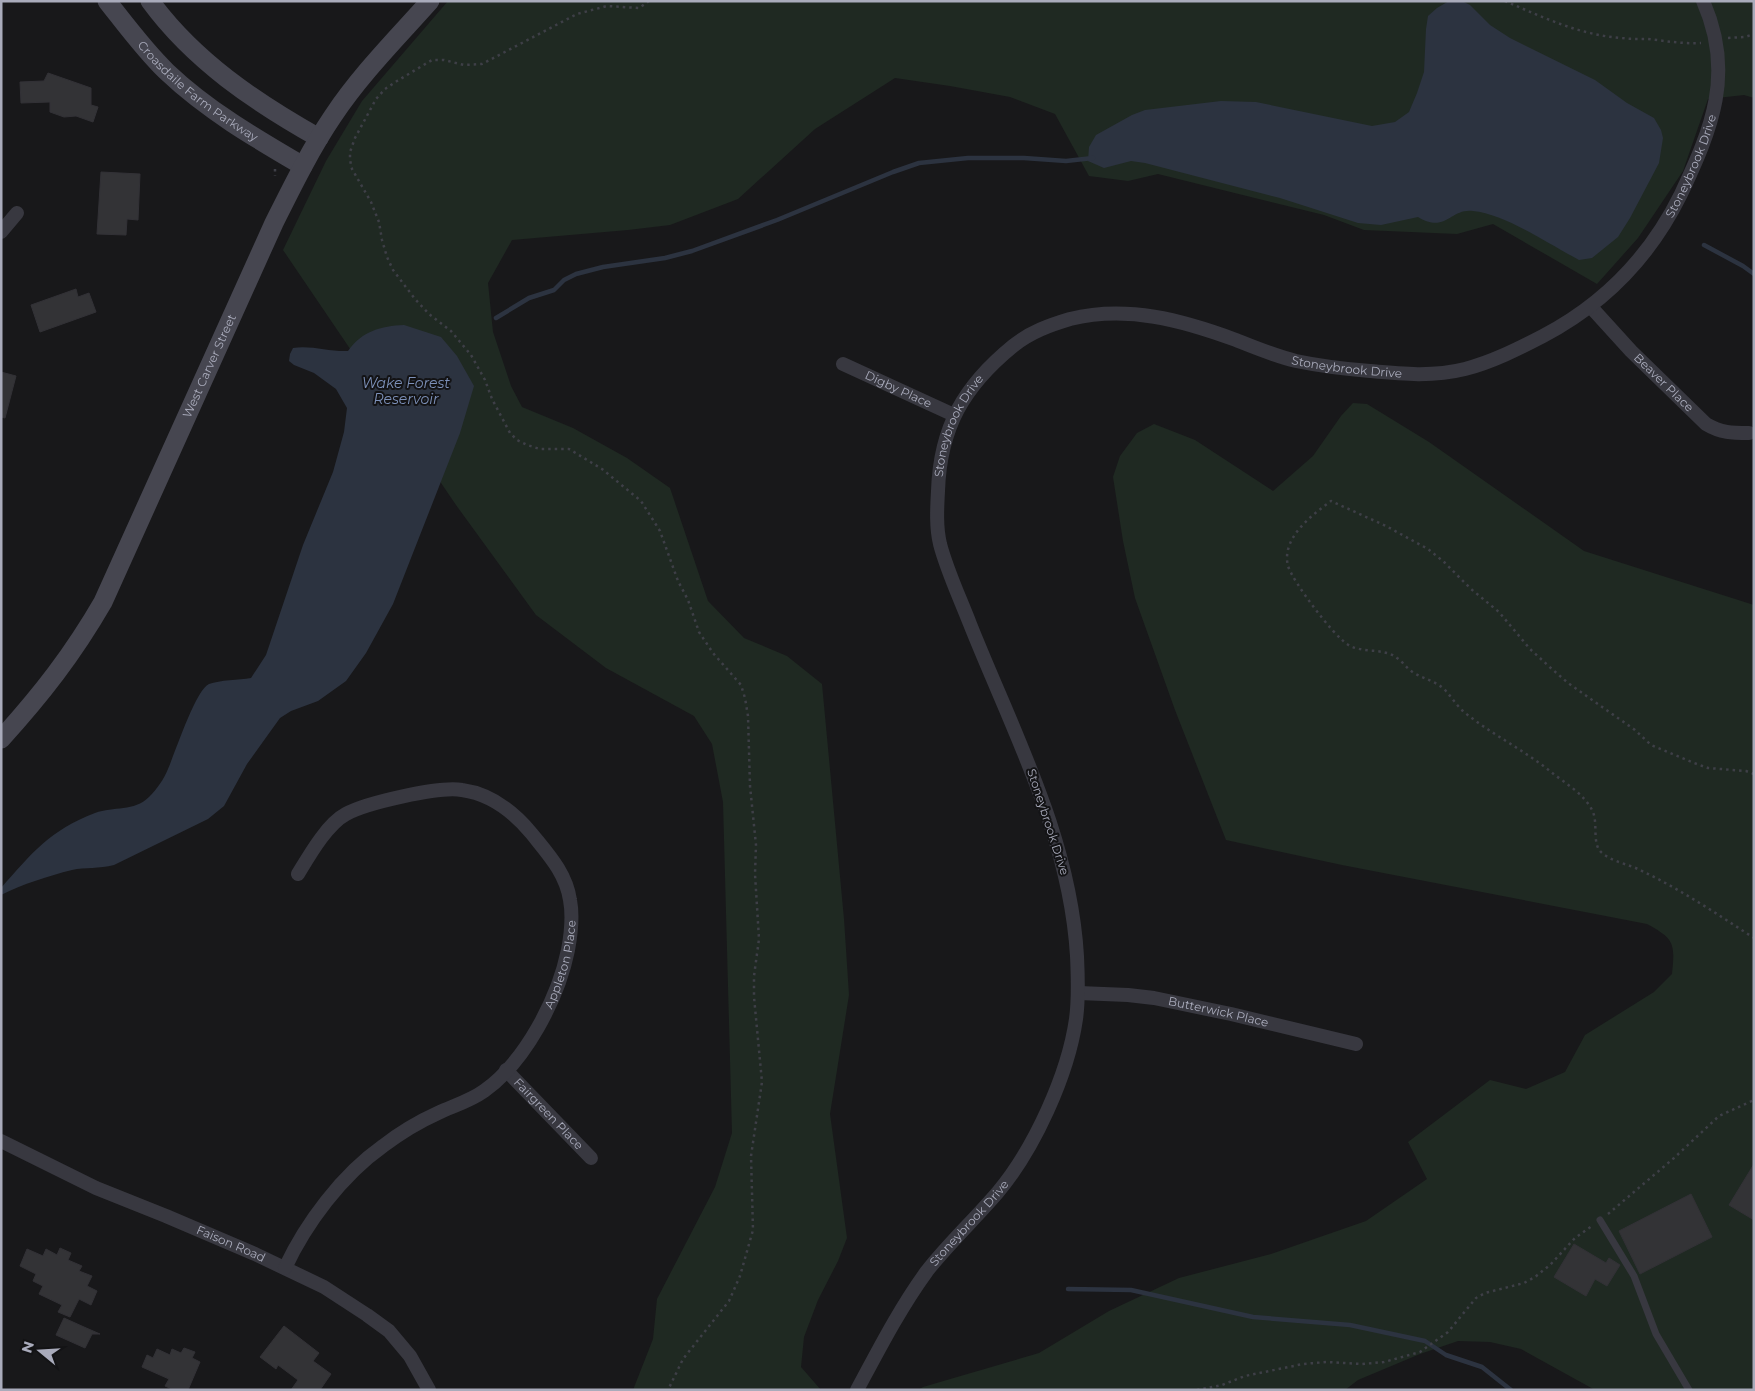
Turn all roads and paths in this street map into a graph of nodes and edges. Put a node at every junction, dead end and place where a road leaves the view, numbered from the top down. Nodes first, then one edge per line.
1 (107, 1) edge
2 (150, 1) edge
3 (430, 1) edge
4 (649, 1) edge
5 (1505, 1) edge
6 (1703, 1) edge
7 (1754, 34) edge
8 (1716, 41) junction
9 (319, 138) junction
10 (303, 166) junction
11 (17, 213) dead end
12 (1, 232) edge
13 (1591, 307) junction
14 (843, 364) dead end
15 (954, 415) junction
16 (1749, 433) dead end
17 (1, 739) edge
18 (1754, 774) edge
19 (298, 874) dead end
20 (1754, 938) edge
21 (1078, 993) junction
22 (1356, 1044) dead end
23 (506, 1070) junction
24 (1, 1141) edge
25 (591, 1158) dead end
26 (1600, 1220) dead end
27 (285, 1268) junction
28 (1435, 1343) dead end
29 (429, 1390) edge
30 (668, 1390) edge
31 (857, 1390) edge
32 (1198, 1390) edge
33 (1689, 1390) edge

1 - 10 street, Croasdaile Farm Parkway
2 - 9 street, Croasdaile Farm Parkway
3 - 9 street, West Carver Street
4 - 30 path
5 - 8 path
6 - 8 street, Stoneybrook Drive
7 - 8 path
8 - 13 street, Stoneybrook Drive
9 - 10 street, West Carver Street
10 - 17 street, West Carver Street
11 - 12 street
13 - 15 street, Stoneybrook Drive
13 - 16 street, Beaver Place
14 - 15 street, Digby Place
15 - 21 street, Stoneybrook Drive
18 - 20 path
19 - 23 street, Appleton Place
21 - 22 street, Butterwick Place
21 - 31 street, Stoneybrook Drive
23 - 25 street, Fairgreen Place
23 - 27 street, Appleton Place
24 - 27 street, Faison Road
26 - 33 lane
27 - 29 street, Faison Road
28 - 32 path

